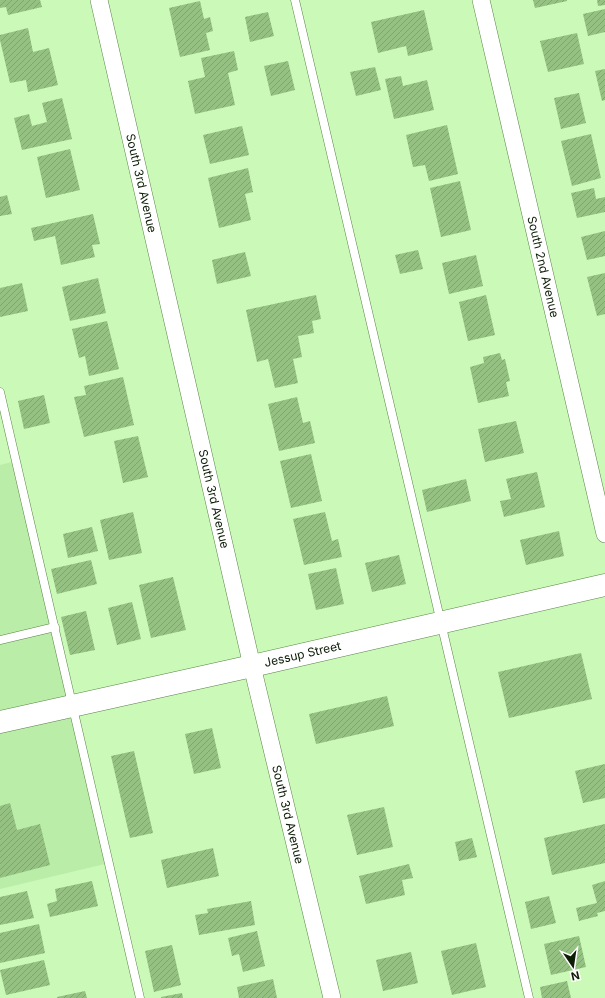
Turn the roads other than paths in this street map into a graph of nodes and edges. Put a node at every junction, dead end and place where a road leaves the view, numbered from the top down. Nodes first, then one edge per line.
1 (99, 0) edge
2 (295, 0) edge
3 (481, 0) edge
4 (0, 392) edge
5 (605, 534) edge
6 (605, 585) edge
7 (441, 623) junction
8 (55, 628) junction
9 (0, 640) edge
10 (252, 666) junction
11 (73, 706) junction
12 (0, 722) edge
13 (140, 998) edge
14 (332, 998) edge
15 (528, 998) edge

1 - 10 street, South 3rd Avenue
2 - 7 lane
3 - 5 street, South 2nd Avenue
4 - 8 lane
6 - 7 street, Jessup Street
7 - 10 street, Jessup Street
7 - 15 lane
8 - 9 lane
8 - 11 lane
10 - 11 street, Jessup Street
10 - 14 street, South 3rd Avenue
11 - 12 street, Jessup Street
11 - 13 lane

